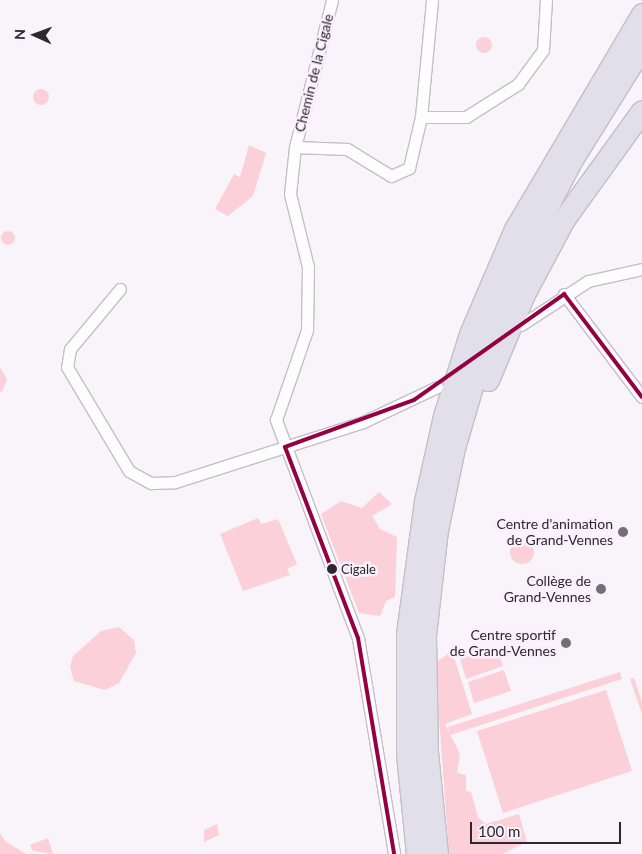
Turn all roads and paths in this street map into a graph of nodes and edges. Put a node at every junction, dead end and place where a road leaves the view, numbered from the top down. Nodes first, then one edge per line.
1 (332, 0) edge
2 (432, 0) edge
3 (546, 0) edge
4 (642, 14) edge
5 (642, 47) edge
6 (642, 111) edge
7 (421, 117) junction
8 (295, 147) junction
9 (642, 269) edge
10 (120, 289) dead end
11 (564, 294) junction
12 (521, 325) dead end
13 (438, 387) dead end
14 (642, 397) edge
15 (285, 447) junction
16 (422, 635) junction
17 (394, 854) edge
18 (417, 854) edge
19 (437, 854) edge

1 - 8 street, Chemin de la Cigale
2 - 7 street
3 - 7 street
4 - 16 highway
5 - 16 highway
6 - 16 highway
7 - 8 street, Chemin de la Cigale
8 - 15 street, Chemin de la Cigale
9 - 11 street
10 - 15 street
11 - 12 street
11 - 14 street
13 - 15 street
15 - 17 street, Chemin de la Cigale
16 - 18 highway
16 - 19 highway

